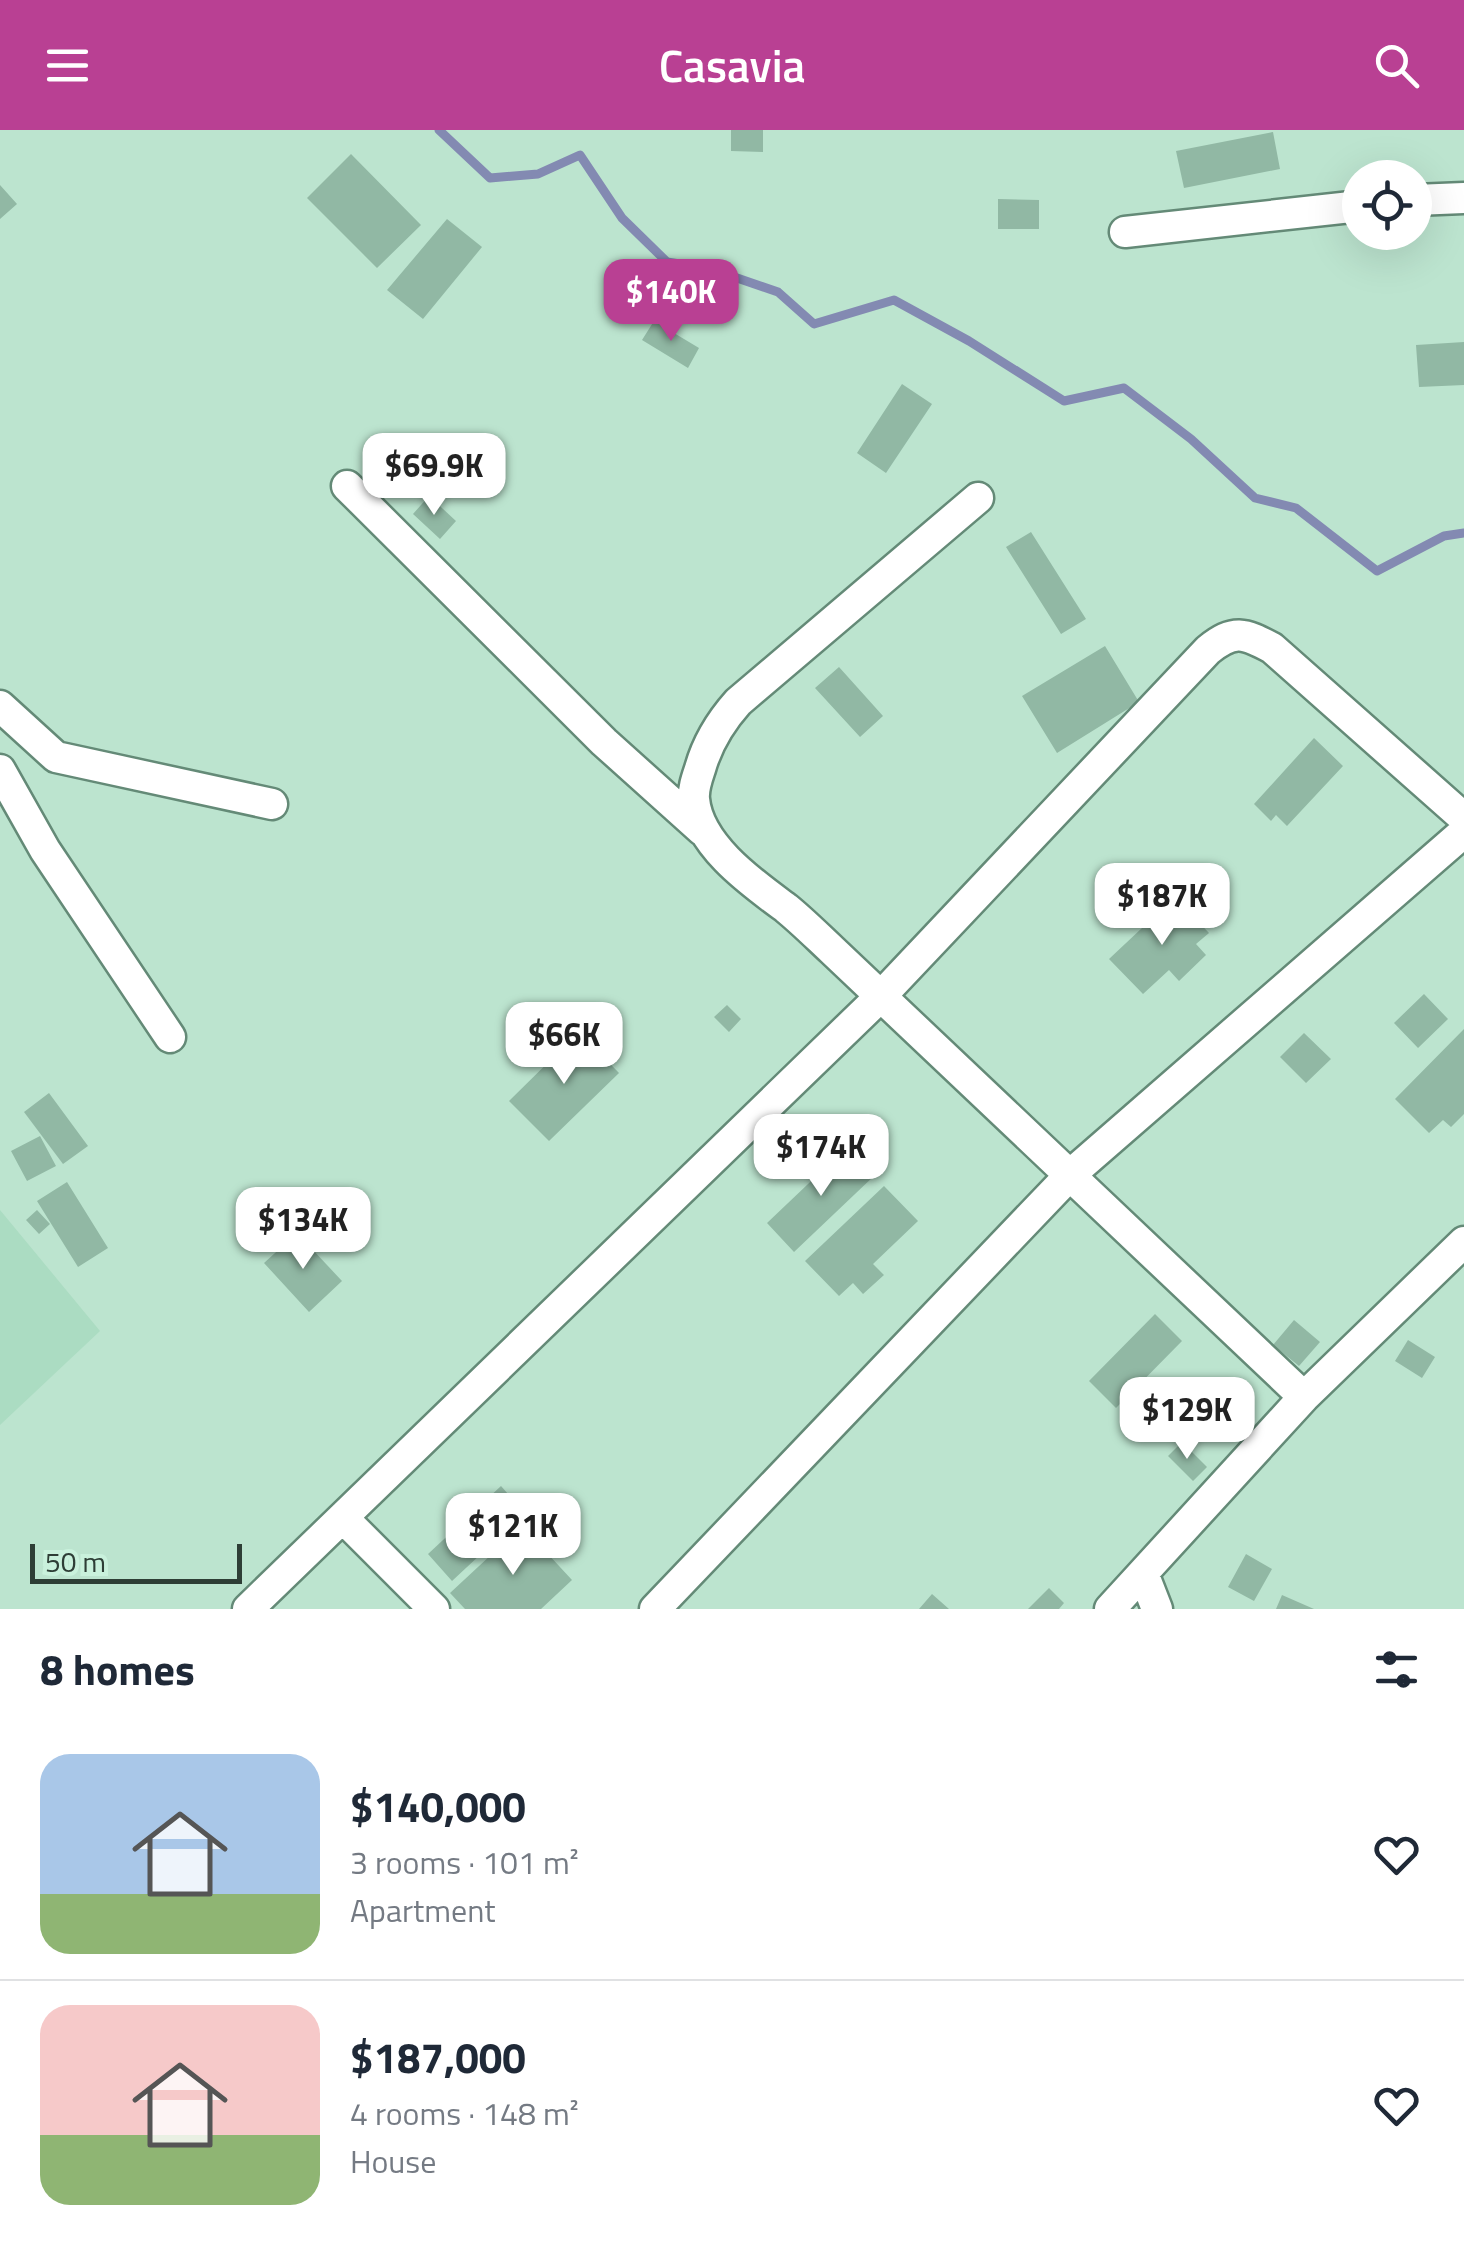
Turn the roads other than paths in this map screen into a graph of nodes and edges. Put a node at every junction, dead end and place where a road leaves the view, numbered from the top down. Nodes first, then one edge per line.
1 (1464, 198) edge
2 (1432, 199) edge
3 (1342, 208) edge
4 (1125, 232) dead end
5 (346, 486) dead end
6 (978, 498) dead end
7 (0, 706) edge
8 (0, 770) edge
9 (272, 804) dead end
10 (1464, 818) edge
11 (1464, 832) edge
12 (708, 835) junction
13 (881, 996) junction
14 (170, 1037) dead end
15 (1071, 1174) junction
16 (1464, 1242) edge
17 (1304, 1397) junction
18 (344, 1518) junction
19 (1143, 1573) junction
20 (248, 1609) edge
21 (434, 1609) edge
22 (654, 1609) edge
23 (1110, 1609) edge
24 (1156, 1609) edge

1 - 2 street
3 - 4 street
5 - 12 street
6 - 12 street
7 - 9 street
8 - 14 street
10 - 13 street
11 - 15 street
12 - 13 street
13 - 15 street
13 - 18 street
15 - 17 street
15 - 22 street
16 - 17 street
17 - 19 street
18 - 20 street
18 - 21 street
19 - 23 street
19 - 24 street

